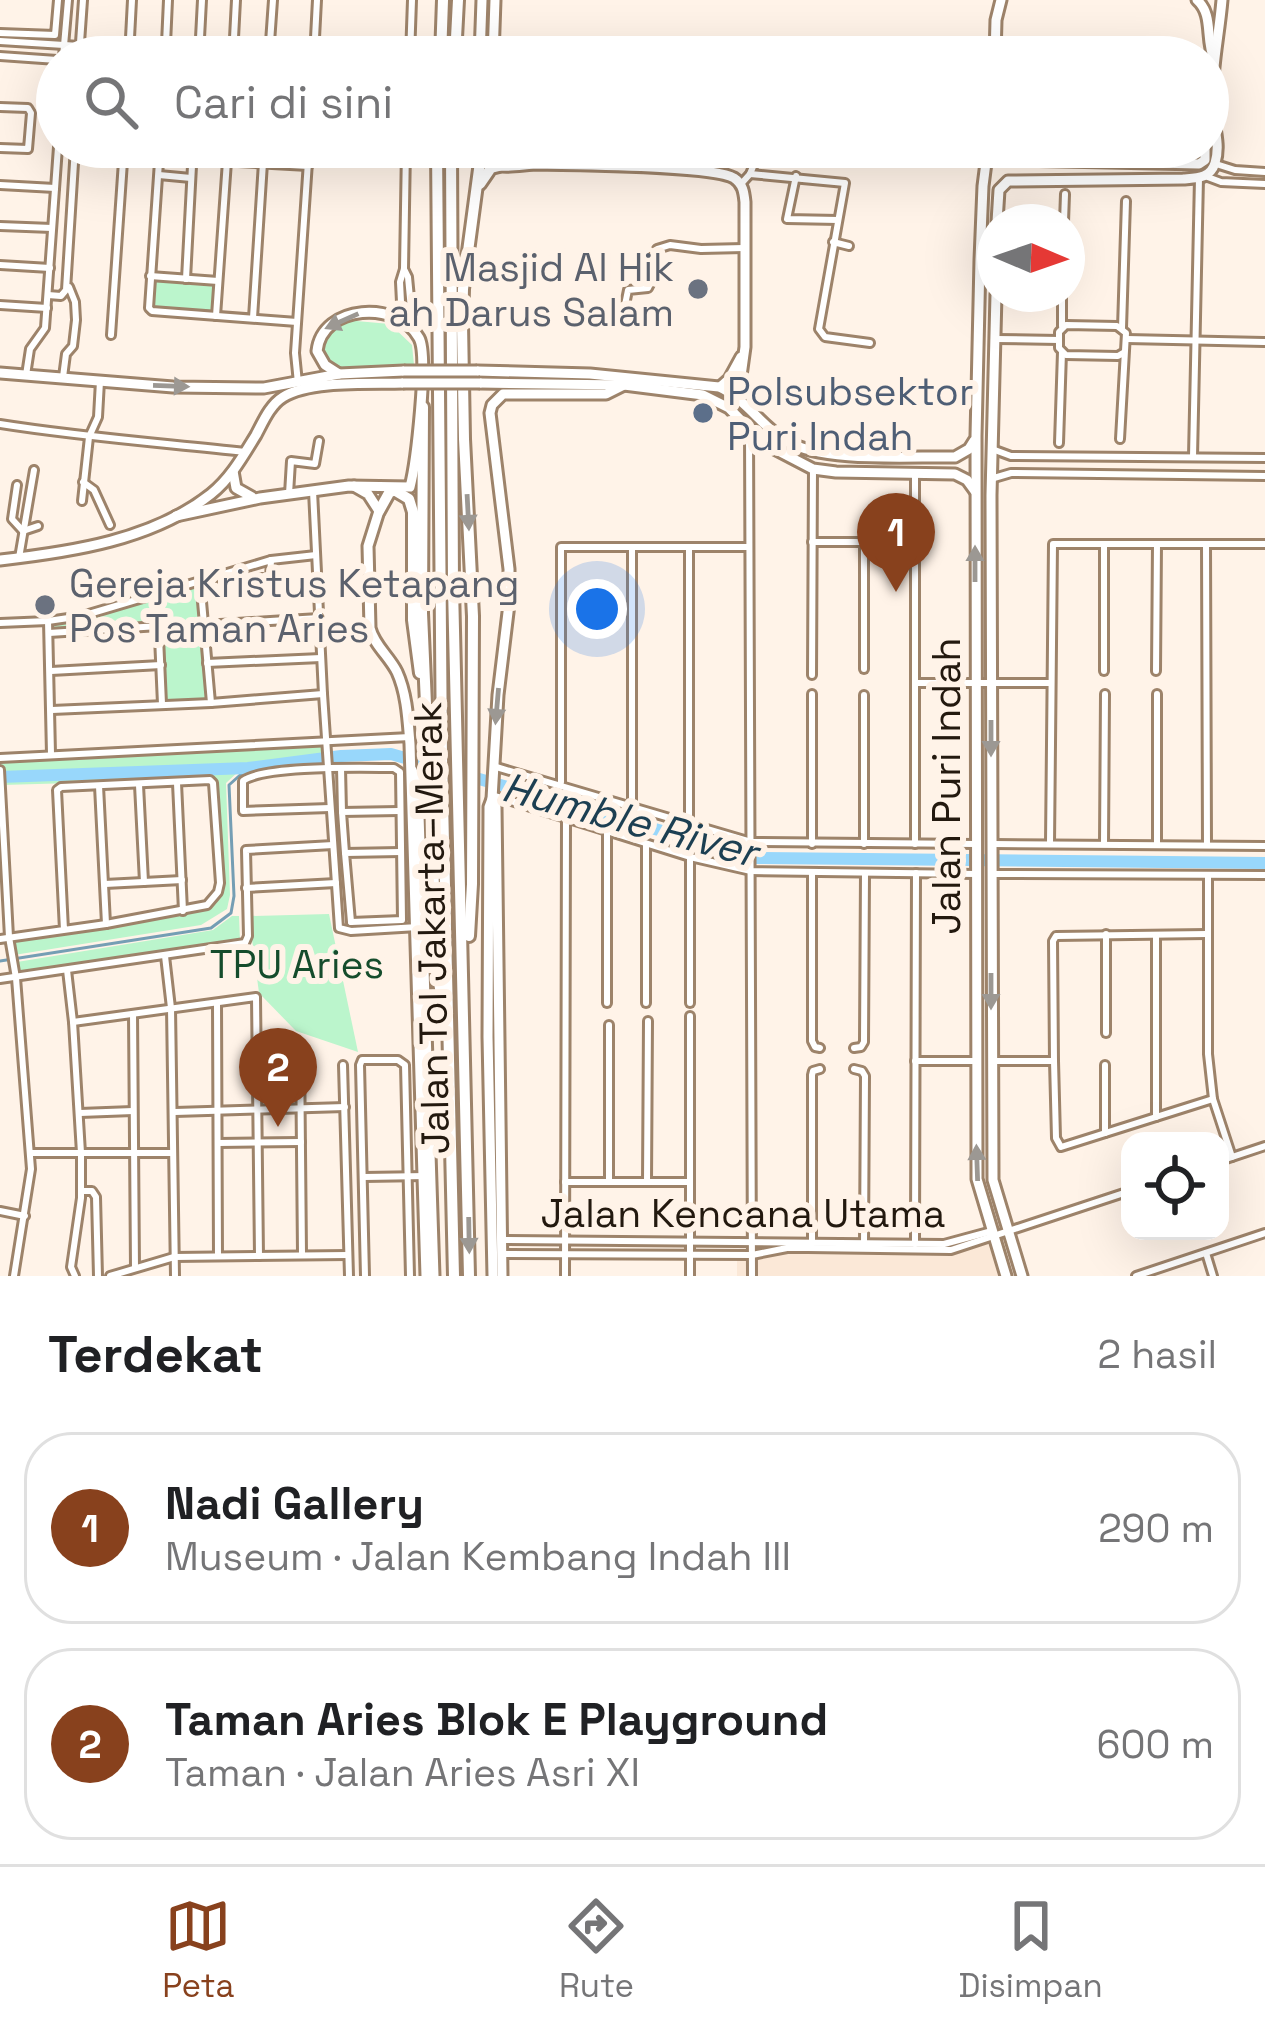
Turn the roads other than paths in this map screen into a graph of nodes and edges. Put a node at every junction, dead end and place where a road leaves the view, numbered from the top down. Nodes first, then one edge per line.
1 (58, 0) edge
2 (68, 0) edge
3 (83, 0) edge
4 (133, 0) edge
5 (169, 0) edge
6 (202, 0) edge
7 (236, 0) edge
8 (273, 0) edge
9 (316, 0) edge
10 (412, 0) edge
11 (443, 0) edge
12 (458, 0) edge
13 (482, 0) edge
14 (495, 0) edge
15 (998, 0) edge
16 (1197, 0) edge
17 (1222, 0) edge
18 (482, 15) junction
19 (494, 15) junction
20 (65, 36) edge
21 (81, 36) edge
22 (130, 36) edge
23 (167, 36) edge
24 (200, 36) edge
25 (234, 36) edge
26 (270, 36) edge
27 (315, 36) edge
28 (411, 36) edge
29 (441, 36) edge
30 (456, 36) edge
31 (481, 36) edge
32 (494, 36) edge
33 (996, 36) edge
34 (1208, 36) edge
35 (1219, 36) edge
36 (0, 37) edge
37 (36, 42) edge
38 (0, 56) edge
39 (36, 58) edge
40 (0, 107) edge
41 (0, 148) edge
42 (56, 168) edge
43 (74, 168) edge
44 (123, 168) edge
45 (159, 168) edge
46 (192, 168) edge
47 (226, 168) edge
48 (262, 168) edge
49 (308, 168) edge
50 (406, 168) edge
51 (437, 168) edge
52 (451, 168) edge
53 (480, 168) edge
54 (491, 168) edge
55 (635, 168) edge
56 (752, 168) edge
57 (987, 168) edge
58 (1097, 168) edge
59 (1207, 168) edge
60 (1229, 168) edge
61 (1265, 172) edge
62 (750, 173) junction
63 (158, 175) junction
64 (796, 176) junction
65 (1202, 177) junction
66 (191, 178) junction
67 (1106, 180) junction
68 (741, 184) junction
69 (1265, 184) edge
70 (0, 185) edge
71 (478, 186) junction
72 (55, 188) junction
73 (1065, 194) dead end
74 (1126, 201) dead end
75 (998, 204) edge
76 (1065, 204) edge
77 (838, 220) junction
78 (0, 226) edge
79 (52, 228) junction
80 (833, 242) junction
81 (849, 246) dead end
82 (744, 248) junction
83 (0, 266) edge
84 (50, 268) junction
85 (404, 268) junction
86 (150, 276) junction
87 (186, 279) junction
88 (218, 281) junction
89 (67, 284) junction
90 (48, 296) junction
91 (0, 305) edge
92 (626, 305) dead end
93 (47, 308) junction
94 (996, 312) edge
95 (1062, 312) edge
96 (216, 316) junction
97 (253, 318) junction
98 (297, 322) junction
99 (402, 322) junction
100 (1062, 327) junction
101 (1122, 328) junction
102 (412, 330) junction
103 (112, 335) dead end
104 (995, 339) junction
105 (1126, 339) junction
106 (1058, 340) junction
107 (1195, 340) junction
108 (1265, 341) edge
109 (870, 343) dead end
110 (745, 346) junction
111 (1062, 352) junction
112 (1123, 353) junction
113 (0, 373) edge
114 (339, 374) junction
115 (26, 375) junction
116 (404, 377) junction
117 (63, 378) junction
118 (100, 381) junction
119 (292, 384) junction
120 (624, 385) junction
121 (242, 387) junction
122 (719, 387) junction
123 (738, 398) junction
124 (422, 406) junction
125 (268, 413) junction
126 (0, 424) edge
127 (749, 430) junction
128 (976, 436) junction
129 (89, 437) junction
130 (1120, 439) dead end
131 (319, 441) dead end
132 (1060, 443) dead end
133 (992, 449) junction
134 (245, 452) junction
135 (827, 455) junction
136 (931, 457) junction
137 (1193, 457) junction
138 (1265, 458) edge
139 (34, 470) dead end
140 (233, 471) junction
141 (826, 472) junction
142 (915, 473) junction
143 (931, 473) junction
144 (813, 474) junction
145 (1265, 476) edge
146 (992, 481) junction
147 (83, 482) junction
148 (17, 485) dead end
149 (354, 486) junction
150 (313, 491) junction
151 (975, 491) junction
152 (289, 494) junction
153 (260, 498) junction
154 (82, 501) dead end
155 (380, 511) junction
156 (176, 516) junction
157 (110, 525) dead end
158 (38, 526) dead end
159 (23, 531) junction
160 (812, 542) junction
161 (864, 542) junction
162 (915, 542) junction
163 (1104, 544) junction
164 (1157, 544) junction
165 (1206, 544) junction
166 (1265, 544) edge
167 (632, 547) junction
168 (689, 547) junction
169 (748, 547) junction
170 (316, 555) junction
171 (19, 558) junction
172 (0, 560) edge
173 (271, 560) junction
174 (204, 578) junction
175 (157, 592) junction
176 (319, 618) junction
177 (48, 621) junction
178 (0, 623) edge
179 (204, 625) junction
180 (159, 626) junction
181 (49, 633) junction
182 (320, 658) junction
183 (207, 663) junction
184 (161, 665) junction
185 (864, 669) dead end
186 (50, 671) junction
187 (1104, 671) dead end
188 (1156, 671) dead end
189 (812, 675) dead end
190 (1050, 682) junction
191 (915, 683) junction
192 (976, 683) junction
193 (991, 683) junction
194 (322, 694) junction
195 (812, 694) dead end
196 (1105, 694) dead end
197 (1157, 694) dead end
198 (864, 695) dead end
199 (211, 703) junction
200 (162, 704) junction
201 (52, 710) junction
202 (428, 712) junction
203 (410, 740) junction
204 (327, 743) junction
205 (51, 754) junction
206 (0, 758) edge
207 (328, 766) junction
208 (340, 768) junction
209 (493, 768) junction
210 (0, 770) edge
211 (177, 783) junction
212 (561, 784) junction
213 (139, 785) junction
214 (1, 786) edge
215 (99, 786) junction
216 (492, 795) junction
217 (438, 798) junction
218 (632, 806) junction
219 (330, 808) junction
220 (401, 811) junction
221 (342, 812) junction
222 (566, 818) junction
223 (688, 824) junction
224 (607, 832) junction
225 (646, 843) junction
226 (751, 844) junction
227 (812, 844) junction
228 (864, 844) junction
229 (914, 844) junction
230 (1050, 844) junction
231 (1104, 844) junction
232 (333, 845) junction
233 (1157, 845) junction
234 (1207, 845) junction
235 (992, 846) junction
236 (1265, 846) edge
237 (976, 847) junction
238 (401, 852) junction
239 (345, 853) junction
240 (691, 857) junction
241 (751, 870) junction
242 (812, 872) junction
243 (976, 872) junction
244 (992, 872) junction
245 (866, 873) junction
246 (916, 873) junction
247 (1208, 875) junction
248 (1265, 875) edge
249 (182, 880) junction
250 (144, 882) junction
251 (336, 883) junction
252 (105, 884) junction
253 (246, 888) junction
254 (183, 910) junction
255 (351, 922) junction
256 (106, 924) junction
257 (411, 926) junction
258 (64, 930) junction
259 (351, 932) junction
260 (1106, 934) junction
261 (1156, 934) junction
262 (1207, 934) junction
263 (4, 938) edge
264 (165, 956) junction
265 (463, 957) junction
266 (67, 969) junction
267 (16, 978) junction
268 (0, 979) edge
269 (217, 1003) junction
270 (607, 1003) dead end
271 (646, 1003) dead end
272 (690, 1003) dead end
273 (171, 1009) junction
274 (133, 1014) junction
275 (690, 1016) dead end
276 (648, 1021) dead end
277 (74, 1022) junction
278 (609, 1025) dead end
279 (1106, 1034) dead end
280 (300, 1048) dead end
281 (820, 1048) dead end
282 (854, 1048) dead end
283 (915, 1060) junction
284 (991, 1060) junction
285 (976, 1061) junction
286 (1054, 1061) junction
287 (343, 1065) dead end
288 (1106, 1065) dead end
289 (820, 1069) dead end
290 (854, 1070) dead end
291 (1214, 1100) junction
292 (345, 1107) junction
293 (301, 1108) junction
294 (256, 1109) junction
295 (218, 1110) junction
296 (134, 1112) junction
297 (173, 1112) junction
298 (80, 1113) junction
299 (1156, 1118) junction
300 (1105, 1134) junction
301 (301, 1142) junction
302 (218, 1143) junction
303 (257, 1143) junction
304 (1265, 1146) edge
305 (134, 1152) junction
306 (30, 1153) junction
307 (81, 1153) junction
308 (172, 1153) junction
309 (1232, 1157) junction
310 (1229, 1158) edge
311 (407, 1176) junction
312 (428, 1176) junction
313 (364, 1177) junction
314 (565, 1182) junction
315 (609, 1182) junction
316 (647, 1182) junction
317 (690, 1182) junction
318 (81, 1191) junction
319 (1121, 1194) edge
320 (0, 1211) edge
321 (25, 1216) junction
322 (1009, 1232) junction
323 (1265, 1233) edge
324 (993, 1234) junction
325 (497, 1240) junction
326 (565, 1240) junction
327 (690, 1240) junction
328 (752, 1240) junction
329 (915, 1244) junction
330 (814, 1245) junction
331 (864, 1246) junction
332 (944, 1247) junction
333 (1206, 1252) junction
334 (497, 1254) junction
335 (566, 1254) junction
336 (690, 1254) junction
337 (348, 1255) junction
338 (752, 1255) junction
339 (218, 1256) junction
340 (260, 1256) junction
341 (302, 1256) junction
342 (174, 1257) junction
343 (135, 1268) junction
344 (14, 1276) edge
345 (75, 1276) edge
346 (98, 1276) edge
347 (110, 1276) edge
348 (175, 1276) edge
349 (349, 1276) edge
350 (365, 1276) edge
351 (410, 1276) edge
352 (430, 1276) edge
353 (454, 1276) edge
354 (470, 1276) edge
355 (498, 1276) edge
356 (565, 1276) edge
357 (690, 1276) edge
358 (752, 1276) edge
359 (1006, 1276) edge
360 (1022, 1276) edge
361 (1136, 1276) edge
362 (1214, 1276) edge

1 - 36 street
2 - 20 street
3 - 21 street
4 - 22 street
5 - 23 street
6 - 24 street
7 - 25 street
8 - 26 street
9 - 27 street
10 - 28 street
11 - 29 highway
12 - 30 highway
13 - 18 main road
14 - 19 main road
15 - 33 main road
16 - 34 main road
17 - 35 main road
18 - 19 main road
18 - 31 main road
19 - 32 main road
36 - 37 street
38 - 39 street
40 - 41 street
42 - 72 street
43 - 89 street
44 - 103 street
45 - 63 street
46 - 66 street
47 - 88 street
48 - 97 street
49 - 98 street
50 - 85 street
51 - 217 highway, Jalan Tol Jakarta–Merak
52 - 265 highway, Jalan Tol Jakarta–Merak
53 - 71 highway
54 - 71 highway
55 - 68 main road
56 - 62 street
57 - 128 main road, Jalan Puri Indah
58 - 67 main road
59 - 65 main road
60 - 61 street
62 - 64 street
62 - 68 street
63 - 66 street
63 - 86 street
64 - 77 street
64 - 77 street
65 - 67 main road
65 - 69 street
65 - 107 street
66 - 87 street
67 - 75 main road
68 - 82 main road
70 - 72 street
71 -> 265 highway
72 - 79 street
73 - 76 street
74 - 101 street
77 - 80 street
78 - 79 street
79 - 84 street
80 - 81 street
80 - 109 street
82 - 92 street
82 - 110 main road
83 - 84 street
84 - 90 street
85 - 99 street
85 - 102 street
86 - 87 street
86 - 96 street
87 - 88 street
88 - 96 street
89 - 90 street
89 - 117 street
90 - 93 street
91 - 93 street
93 - 115 street
94 - 104 main road, Jalan Puri Indah
95 - 100 street
96 - 97 street
97 - 98 street
98 - 119 street
99 - 102 main road
99 -> 114 main road
100 - 101 street
100 - 106 street
101 - 105 street
102 - 124 main road
104 - 106 street
104 - 133 main road, Jalan Puri Indah
105 - 107 street
105 - 112 street
106 - 111 street
107 - 108 street
107 - 137 street
110 - 122 main road
110 - 123 main road
111 - 112 street
111 - 132 street
112 - 130 street
113 - 115 main road
114 - 116 main road
114 - 119 main road
115 - 117 main road
116 - 120 main road, bridge
116 - 122 main road, bridge
116 - 125 main road
117 - 118 main road
118 -> 121 main road
118 - 129 street
119 - 121 main road
120 - 127 main road
120 -> 209 main road
121 - 125 main road
122 - 123 main road
123 - 135 main road
124 - 149 main road
124 - 202 highway
125 - 134 main road
126 - 129 street
127 - 144 main road
127 - 169 street
128 - 136 main road
128 - 151 main road, Jalan Puri Indah
129 - 134 street
129 - 147 street
131 - 152 street
133 - 137 street
133 - 146 main road, Jalan Puri Indah
134 - 140 main road
135 - 136 main road
135 - 141 main road
136 - 143 main road
137 - 138 street
139 - 159 street
140 - 153 main road
140 - 156 main road
141 - 142 main road
141 - 144 main road
142 - 143 main road
142 - 162 street
143 - 151 main road
144 - 160 street
145 - 146 street
146 - 193 main road, Jalan Puri Indah
147 - 154 street
147 - 157 street
148 - 159 street
149 - 150 main road
149 - 155 main road
150 - 152 main road
150 - 170 street
192 -> 151 main road, Jalan Puri Indah
152 - 153 main road
153 - 156 main road
155 - 202 highway
155 - 203 main road
156 - 171 main road
158 - 159 street
159 - 171 street
160 - 161 street
160 - 189 street
161 - 162 street
161 - 185 street
162 - 191 street
163 - 164 street
163 - 187 street
163 - 190 street
164 - 165 street
164 - 188 street
165 - 166 street
165 - 234 street
167 - 168 street
167 - 212 street
167 - 218 street
168 - 169 street
168 - 223 street
169 - 226 street
170 - 173 street
170 - 176 street
171 - 172 main road
173 - 174 street
173 - 174 street
174 - 175 street
174 - 179 street
175 - 177 street
175 - 180 street
176 - 179 street
176 - 182 street
177 - 178 street
177 - 181 street
179 - 183 street
180 - 181 street
180 - 184 street
181 - 186 street
182 - 183 street
182 - 194 street
183 - 199 street
184 - 186 street
184 - 200 street
186 - 201 street
190 - 193 street
190 - 230 street
191 - 192 street
191 - 229 street
192 - 193 street
192 - 237 main road, Jalan Puri Indah
193 -> 235 main road, Jalan Puri Indah
194 - 199 street
194 - 204 street
195 - 227 street
196 - 231 street
197 - 233 street
198 - 228 street
199 - 200 street
200 - 201 street
201 - 205 street
202 - 217 highway
203 - 204 street
203 - 257 main road
204 - 205 street
204 - 207 street
205 - 206 street
207 - 208 street
207 - 219 street
207 - 219 street
208 - 220 street
208 - 221 street
209 - 212 street
209 - 216 main road
210 - 214 street
211 - 213 street
211 - 249 street
211 - 254 street
212 - 218 street
213 - 215 street
213 - 250 street
214 - 263 street
215 - 252 street
215 - 258 street
216 - 222 street
216 - 325 main road
217 - 353 highway, Jalan Tol Jakarta–Merak
218 - 223 street
219 - 232 street
220 - 221 street
220 - 238 street
221 - 239 street
222 - 224 street
222 - 314 street
223 - 226 street
224 - 225 street
224 - 270 street
225 - 240 street
225 - 271 street
226 - 227 street
226 - 241 street
227 - 228 street
228 - 229 street
229 - 237 street
230 - 231 street
230 - 235 street
231 - 233 street
232 - 251 street
232 - 253 street
233 - 234 street
234 - 236 street
235 - 244 main road, Jalan Puri Indah
237 - 243 main road, Jalan Puri Indah
238 - 239 street
238 - 257 street
239 - 255 street
240 - 241 street
240 - 272 street
241 - 242 street
241 - 328 street
242 - 245 street
242 - 281 street
243 - 246 street
243 - 285 main road, Jalan Puri Indah
244 - 247 street
244 -> 284 main road, Jalan Puri Indah
245 - 246 street
245 - 282 street
246 - 283 street
247 - 248 street
247 - 262 street
249 - 250 street
249 - 254 street
250 - 252 street
251 - 253 street
251 - 259 street
252 - 256 street
253 - 264 street
254 - 256 street
255 - 257 street
255 - 259 street
256 - 258 street
257 - 259 street
257 - 312 main road
258 - 263 street
260 - 261 street
260 - 279 street
260 - 286 street
261 - 262 street
261 - 299 street
262 - 291 street
263 - 267 street
264 - 266 street
264 - 273 street
265 -> 354 highway, Jalan Tol Jakarta–Merak
266 - 267 street
266 - 277 street
267 - 268 street
267 - 306 street
269 - 273 street
269 - 294 street
269 - 295 street
273 - 274 street
273 - 297 street
274 - 277 street
274 - 296 street
275 - 317 street
276 - 316 street
277 - 298 street
278 - 315 street
280 - 293 street
283 - 285 street
283 - 329 street
284 - 286 street
284 - 322 main road, Jalan Puri Indah
324 -> 285 main road, Jalan Puri Indah
286 - 300 street
287 - 292 street
288 - 300 street
289 - 330 street
290 - 331 street
291 - 299 street
291 - 309 street
292 - 293 street
292 - 337 street
293 - 294 street
293 - 301 street
294 - 295 street
294 - 303 street
295 - 297 street
295 - 302 street
296 - 298 street
296 - 305 street
297 - 308 street
298 - 307 street
299 - 300 street
301 - 303 street
301 - 341 street
302 - 303 street
302 - 339 street
303 - 340 street
304 - 309 street
305 - 307 street
305 - 308 street
305 - 343 street
306 - 307 street
306 - 321 street
307 - 318 street
308 - 342 street
309 - 310 street
311 - 312 street
311 - 313 street
311 - 313 street
311 - 351 street
312 - 352 main road
313 - 350 street
314 - 315 street
314 - 326 street
315 - 316 street
316 - 317 street
317 - 327 street
318 - 345 street
318 - 346 street
319 - 322 street
320 - 321 street
321 - 344 street
322 - 324 street
322 - 360 main road, Jalan Puri Indah
323 - 333 street
324 - 332 street
324 - 359 main road, Jalan Puri Indah
325 - 326 street, Jalan Kencana Utama
325 - 334 main road
326 - 327 street, Jalan Kencana Utama
326 - 335 street
327 - 328 street, Jalan Kencana Utama
327 - 336 street
328 - 330 street, Jalan Kencana Utama
328 - 338 street
329 - 331 street, Jalan Kencana Utama
329 - 332 street, Jalan Kencana Utama
330 - 331 street
330 - 338 street, Jalan Kencana Utama
331 - 332 street
333 - 361 street
333 - 362 street
334 - 335 street, Jalan Kencana Utama
334 - 355 main road
335 - 336 street, Jalan Kencana Utama
335 - 356 street
336 - 338 street, Jalan Kencana Utama
336 - 357 street
337 - 341 street
337 - 349 street
338 - 358 street
339 - 340 street
339 - 342 street
340 - 341 street
342 - 343 street
342 - 348 street
343 - 347 street

